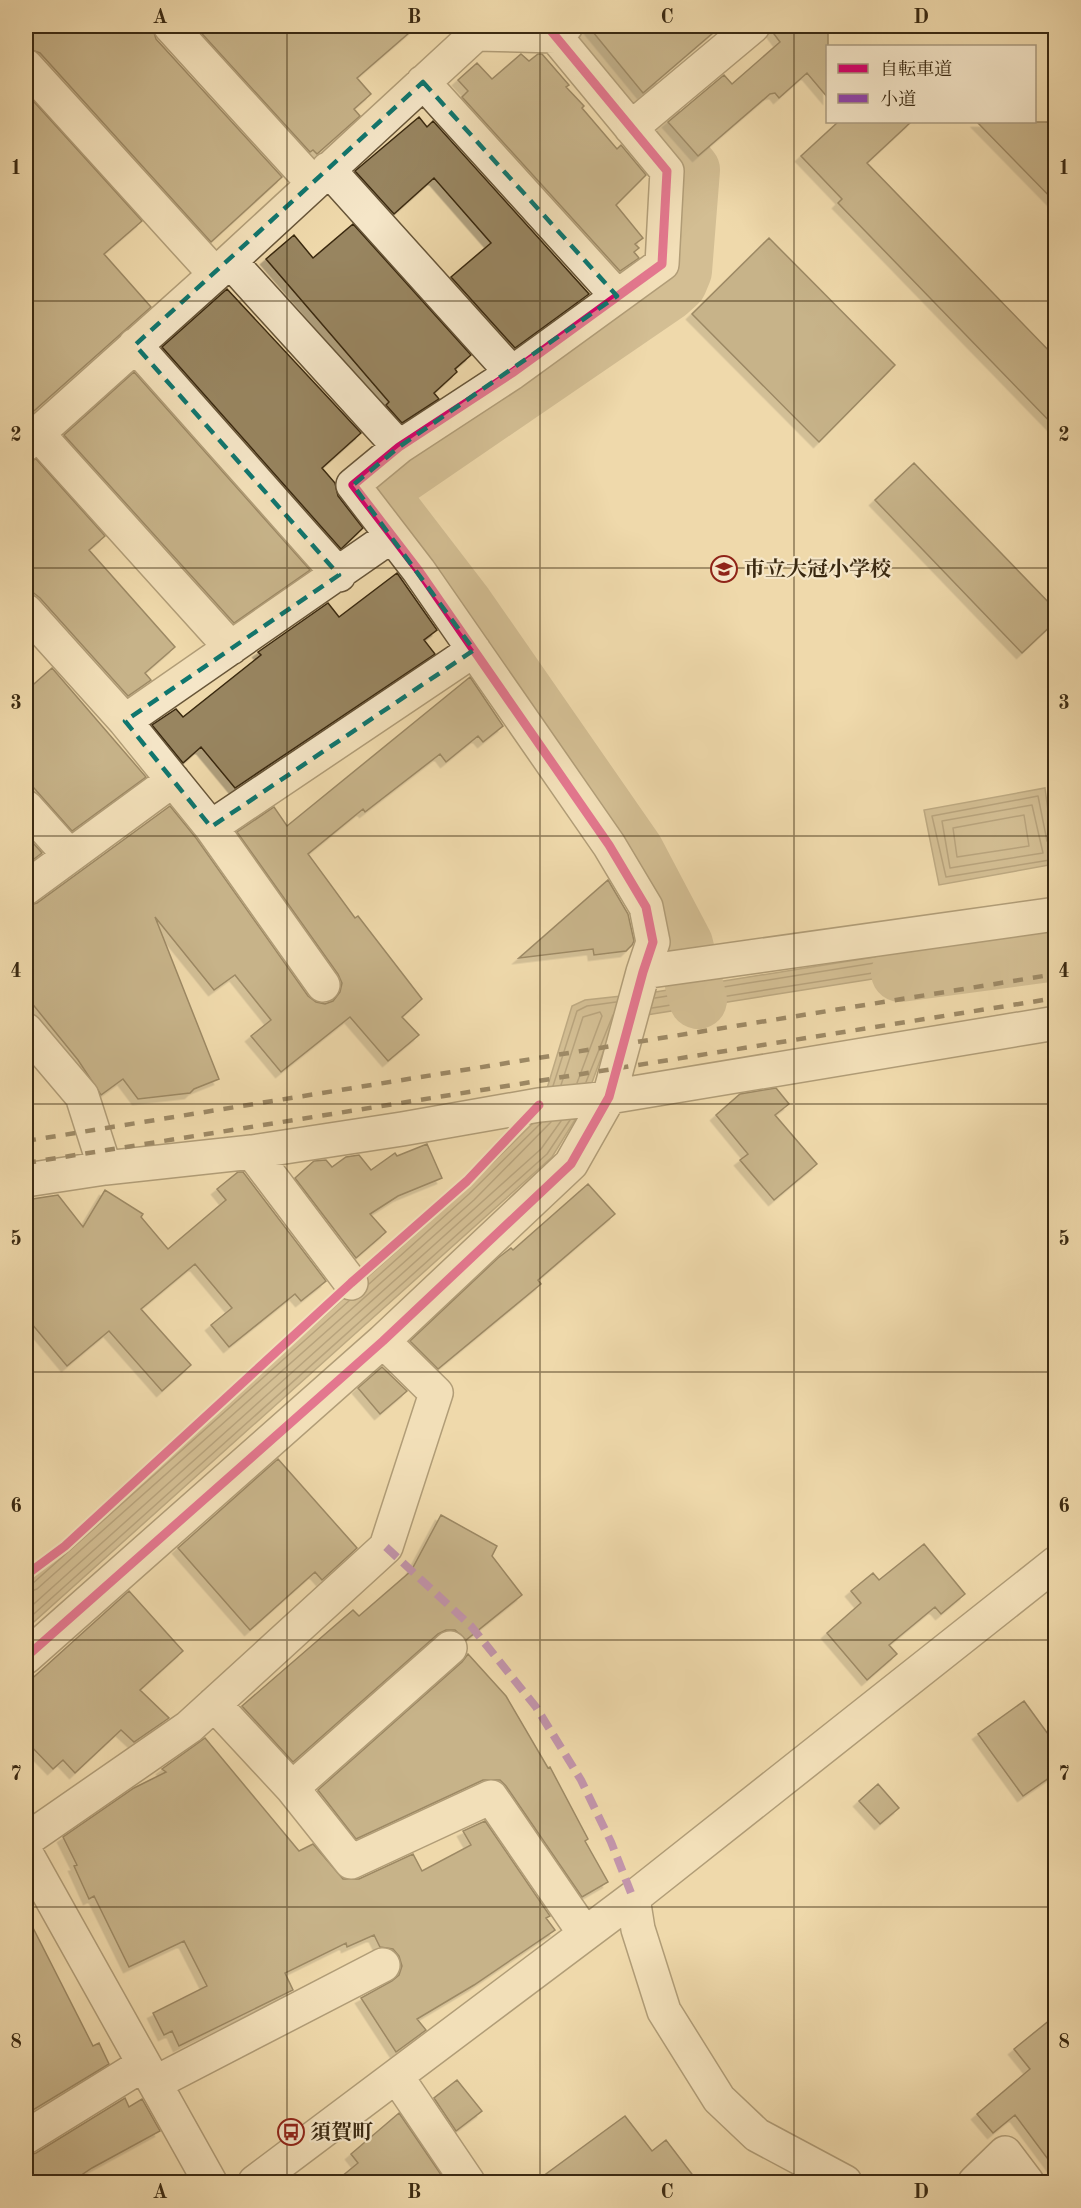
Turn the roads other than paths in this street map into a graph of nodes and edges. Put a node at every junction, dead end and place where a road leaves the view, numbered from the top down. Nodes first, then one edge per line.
1 (170, 26) edge
2 (753, 26) edge
3 (558, 29) edge
4 (26, 66) edge
5 (423, 81) junction
6 (641, 119) junction
7 (320, 176) junction
8 (223, 268) junction
9 (617, 296) junction
10 (135, 345) junction
11 (512, 373) junction
12 (31, 438) edge
13 (399, 447) junction
14 (390, 537) junction
15 (339, 574) junction
16 (26, 611) edge
17 (231, 648) junction
18 (474, 650) junction
19 (125, 721) junction
20 (173, 780) junction
21 (26, 807) edge
22 (211, 827) junction
23 (69, 855) junction
24 (26, 888) edge
25 (1056, 915) edge
26 (640, 982) junction
27 (323, 986) dead end
28 (1056, 1023) edge
29 (26, 1030) edge
30 (600, 1098) junction
31 (252, 1152) junction
32 (105, 1168) junction
33 (26, 1180) edge
34 (351, 1283) dead end
35 (383, 1341) junction
36 (1056, 1563) edge
37 (450, 1648) dead end
38 (26, 1657) edge
39 (214, 1704) junction
40 (292, 1788) junction
41 (26, 1840) edge
42 (26, 1853) edge
43 (633, 1898) junction
44 (585, 1934) junction
45 (383, 1965) dead end
46 (149, 2073) junction
47 (397, 2077) junction
48 (26, 2136) edge
49 (210, 2182) edge
50 (255, 2182) edge
51 (468, 2182) edge
52 (845, 2182) edge
53 (975, 2182) edge
54 (1027, 2182) edge

1 - 7 street
2 - 6 street
3 - 5 street
3 - 6 street
4 - 8 street
5 - 7 street
5 - 9 street
6 - 9 street
7 - 8 street
7 - 11 street
8 - 10 street
8 - 13 street
9 - 11 street
10 - 12 street
10 - 15 street
11 - 13 street
12 - 17 street
13 - 14 street
14 - 15 street
14 - 18 street
15 - 17 street
16 - 19 street
17 - 19 street
18 - 22 street
18 - 26 street
19 - 20 street
20 - 22 street
20 - 23 street
21 - 23 street
22 - 27 street
23 - 24 street
25 - 26 street
26 - 30 street
28 - 30 street
29 - 32 street
30 - 31 street
30 - 35 street
31 - 32 street
31 - 34 street
32 - 33 street
35 - 38 street
35 - 39 street
36 - 43 street
37 - 40 street
39 - 40 street
39 - 41 street
40 - 44 street
42 - 46 street
43 - 44 street
43 - 52 street
44 - 47 street
45 - 46 street
46 - 48 street
46 - 49 street
47 - 50 street
47 - 51 street
53 - 54 street

